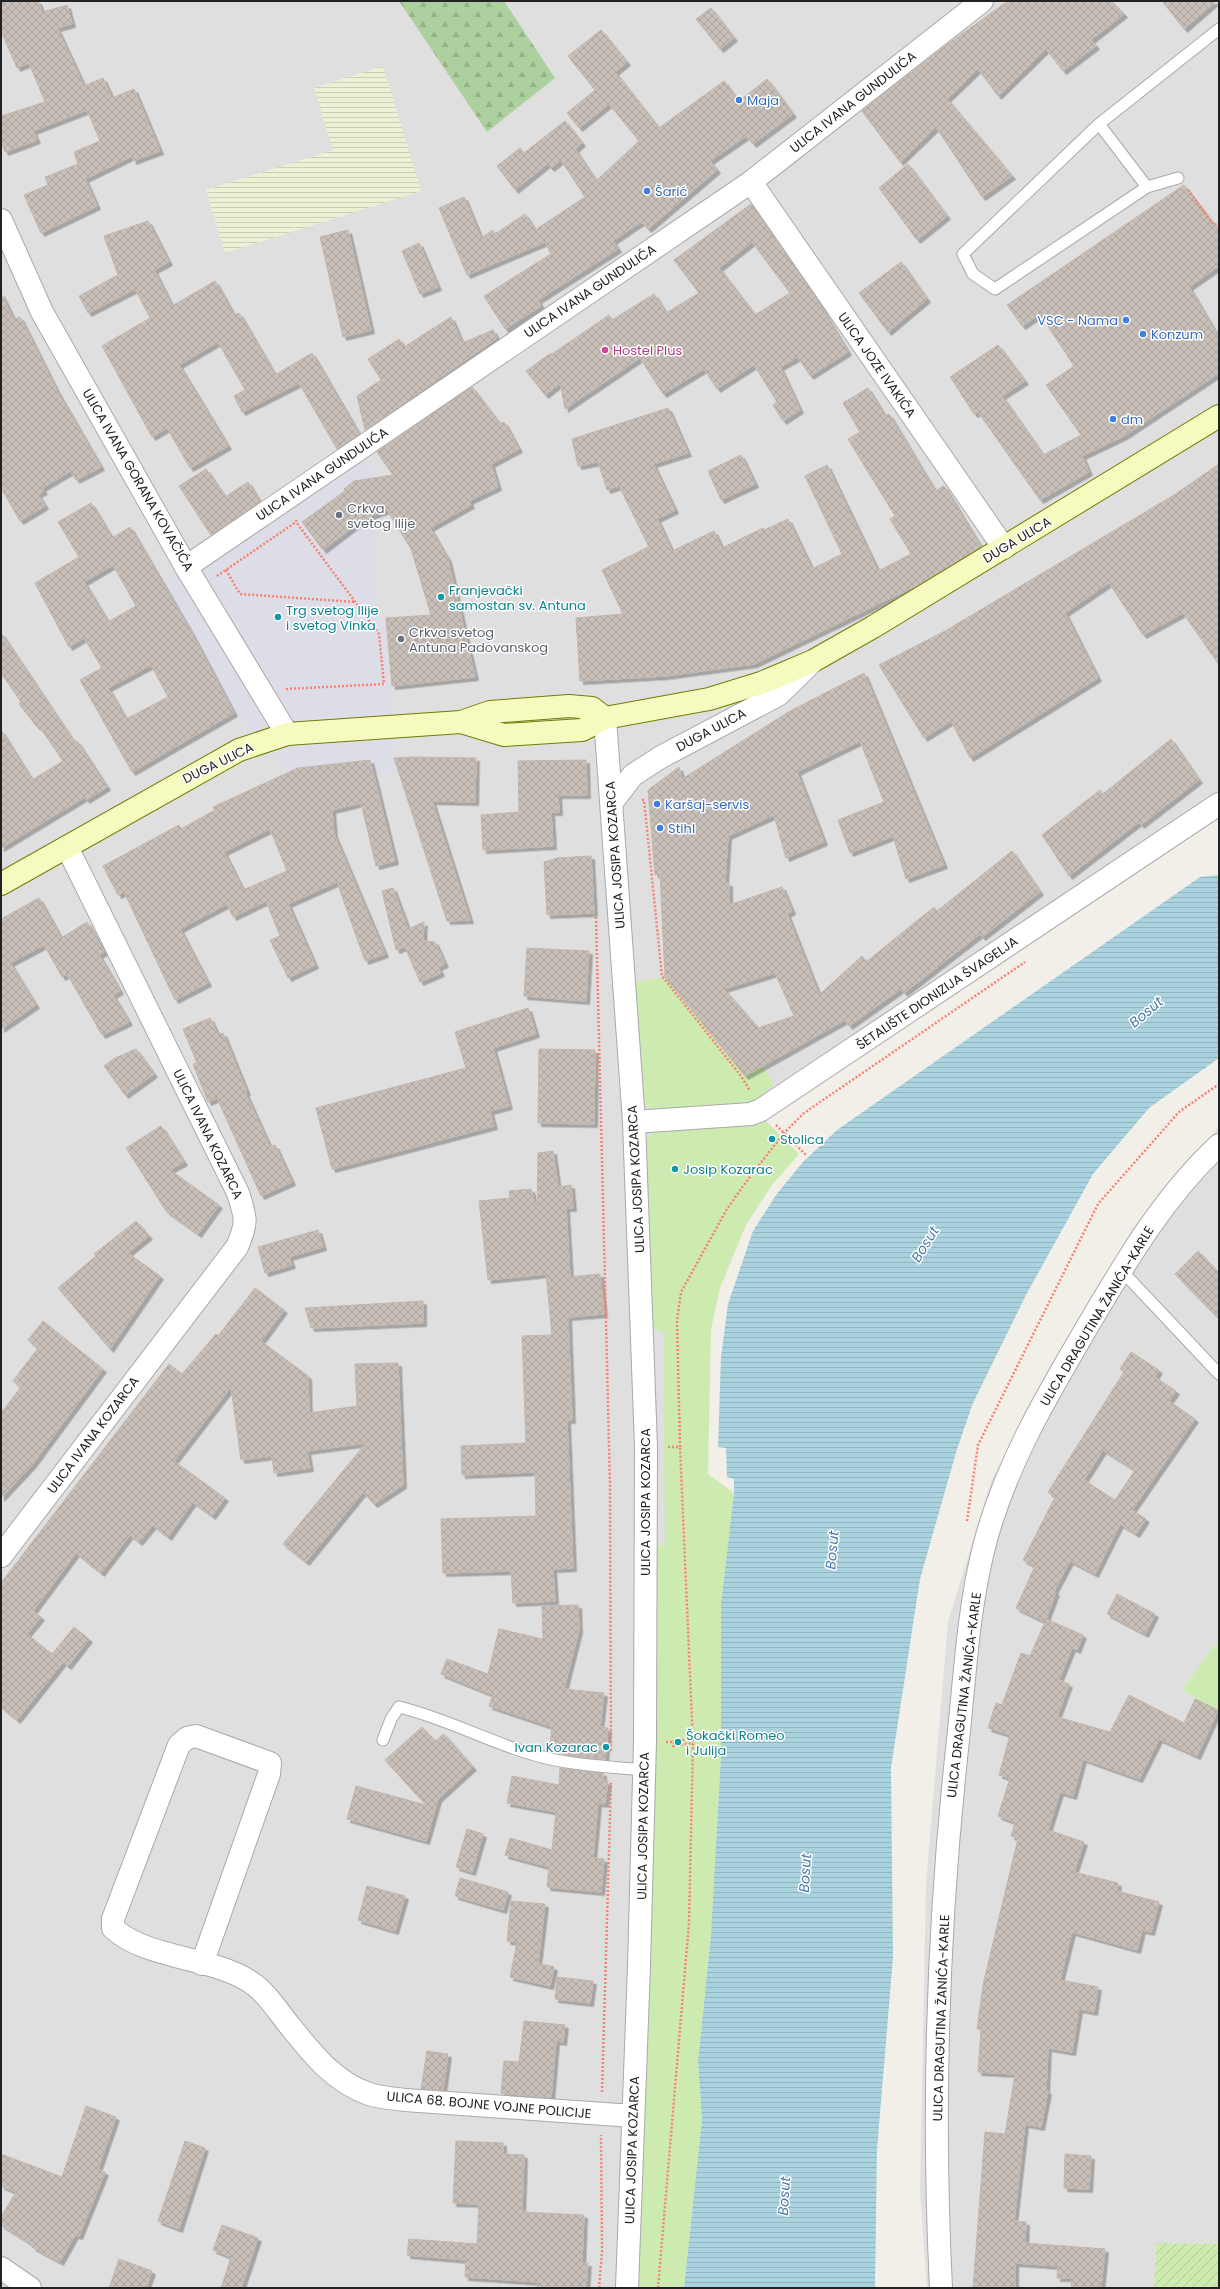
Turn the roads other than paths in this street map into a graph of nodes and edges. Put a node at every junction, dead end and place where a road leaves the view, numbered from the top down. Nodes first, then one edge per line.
1 (982, 1) edge
2 (1219, 28) edge
3 (1099, 124) junction
4 (1178, 178) road end
5 (751, 182) junction
6 (1147, 187) junction
7 (1, 220) edge
8 (1219, 416) edge
9 (1004, 548) junction
10 (186, 567) junction
11 (813, 661) junction
12 (605, 718) junction
13 (287, 734) junction
14 (612, 802) junction
15 (1219, 804) edge
16 (67, 847) junction
17 (1, 884) edge
18 (634, 1122) junction
19 (1219, 1145) edge
20 (1122, 1270) junction
21 (1219, 1374) edge
22 (1, 1556) edge
23 (383, 1740) dead end
24 (644, 1770) junction
25 (202, 1964) junction
26 (633, 2116) junction
27 (1, 2268) edge
28 (30, 2288) edge
29 (627, 2288) edge
30 (941, 2288) edge

1 - 5 street, ULICA IVANA GUNDULIĆA
2 - 3 lane
3 - 6 lane
3 - 6 lane
4 - 6 lane
5 - 9 street, ULICA JOZE IVAKIĆA
5 - 10 street, ULICA IVANA GUNDULIĆA
7 - 10 street, ULICA IVANA GORANA KOVAČIĆA
8 - 9 main road, DUGA ULICA
9 - 11 main road, DUGA ULICA
10 - 13 street, ULICA IVANA GORANA KOVAČIĆA
11 - 12 main road, DUGA ULICA
11 - 14 street, DUGA ULICA
12 - 13 main road, DUGA ULICA
12 - 14 street, ULICA JOSIPA KOZARCA
13 - 16 main road, DUGA ULICA
14 - 18 street, ULICA JOSIPA KOZARCA
15 - 18 street, ŠETALIŠTE DIONIZIJA ŠVAGELJA
16 - 17 main road, DUGA ULICA
16 - 22 street, ULICA IVANA KOZARCA
18 - 24 street, ULICA JOSIPA KOZARCA
19 - 20 street, ULICA DRAGUTINA ŽANIĆA-KARLE
20 - 21 lane
20 - 30 street, ULICA DRAGUTINA ŽANIĆA-KARLE
23 - 24 lane
24 - 26 street, ULICA JOSIPA KOZARCA
25 - 25 street, ULICA 68. BOJNE VOJNE POLICIJE
25 - 26 street, ULICA 68. BOJNE VOJNE POLICIJE
26 - 29 street, ULICA JOSIPA KOZARCA
27 - 28 street

